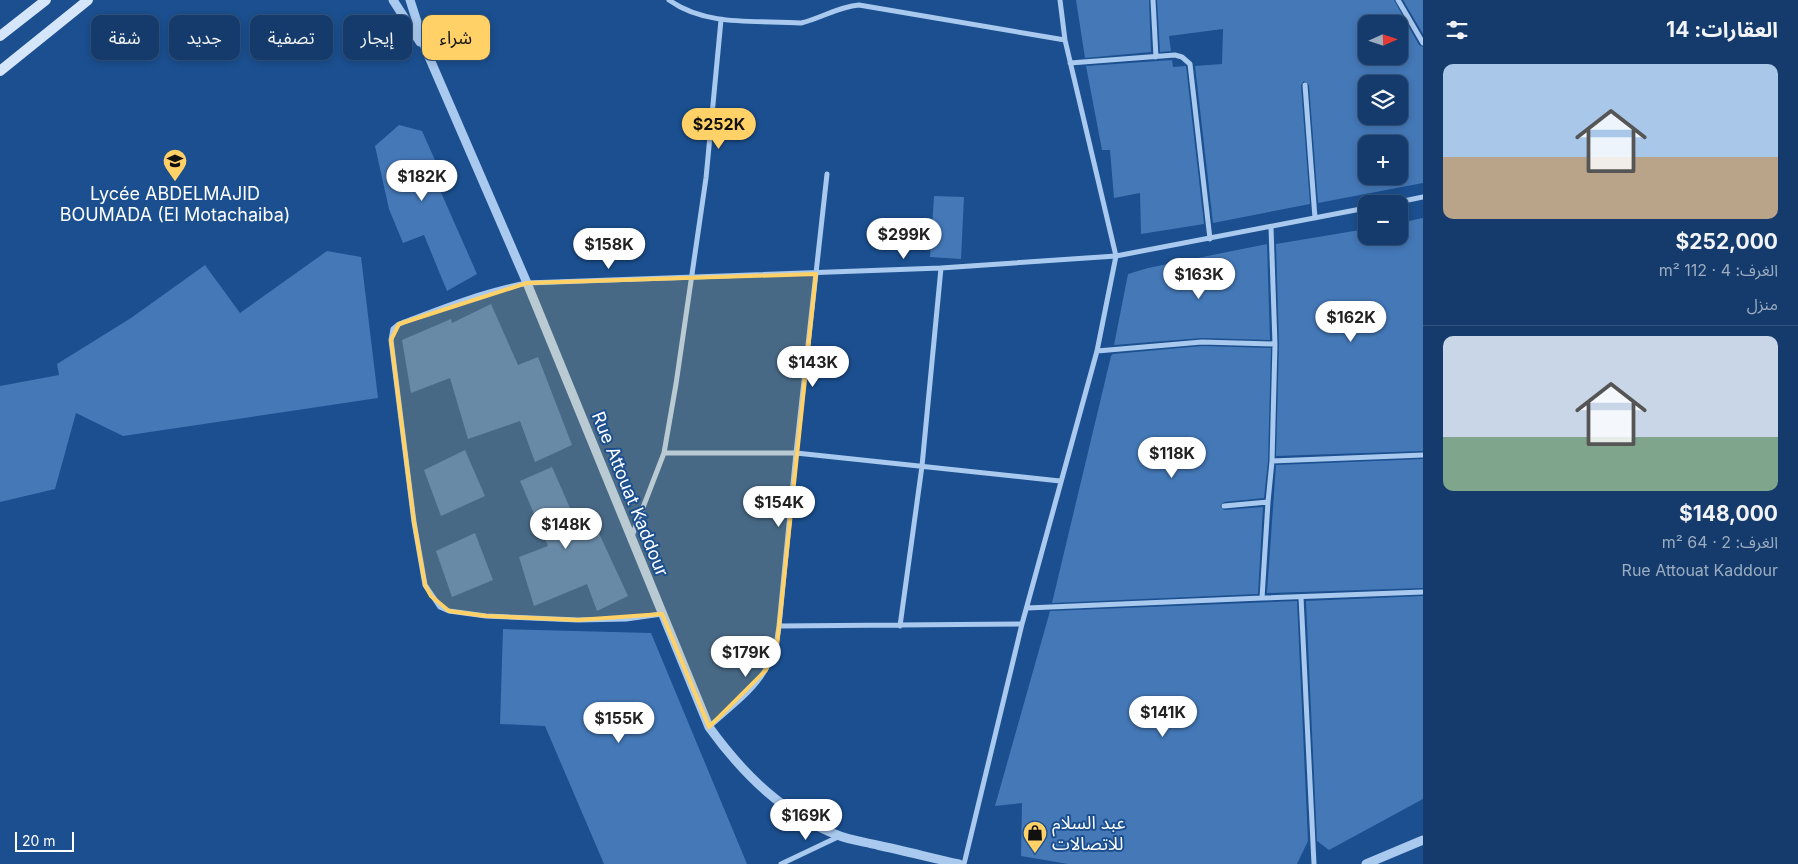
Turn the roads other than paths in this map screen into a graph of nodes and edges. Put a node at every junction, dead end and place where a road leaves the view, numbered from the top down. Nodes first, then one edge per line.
1 (46, 0) edge
2 (88, 0) edge
3 (393, 0) edge
4 (410, 0) edge
5 (669, 0) edge
6 (1060, 0) edge
7 (1153, 0) edge
8 (1398, 0) edge
9 (721, 20) junction
10 (0, 36) edge
11 (422, 38) edge
12 (1065, 40) junction
13 (422, 44) edge
14 (1423, 44) edge
15 (1156, 57) junction
16 (430, 60) edge
17 (1070, 63) junction
18 (0, 71) edge
19 (1305, 85) dead end
20 (827, 174) dead end
21 (1423, 197) edge
22 (1408, 200) edge
23 (1358, 210) edge
24 (1315, 218) junction
25 (1271, 227) junction
26 (1210, 239) junction
27 (1116, 256) junction
28 (941, 268) junction
29 (816, 274) junction
30 (692, 278) junction
31 (527, 282) junction
32 (1275, 344) junction
33 (1098, 351) junction
34 (796, 453) junction
35 (664, 454) junction
36 (1423, 455) edge
37 (1272, 461) junction
38 (922, 466) junction
39 (1060, 481) junction
40 (1268, 502) junction
41 (1224, 506) dead end
42 (630, 539) junction
43 (1423, 592) edge
44 (1301, 597) junction
45 (1262, 598) junction
46 (1027, 608) junction
47 (662, 614) junction
48 (1022, 624) junction
49 (779, 626) junction
50 (900, 626) junction
51 (709, 727) junction
52 (840, 836) junction
53 (1423, 840) edge
54 (794, 861) edge
55 (781, 864) edge
56 (959, 864) edge
57 (964, 864) edge
58 (1314, 864) edge
59 (1366, 864) edge

1 - 10 main road
2 - 18 main road
3 - 13 street
4 - 11 street, Rue Attouat Kaddour
5 - 9 street
6 - 12 street
7 - 15 street
8 - 14 street
9 - 12 street
9 - 30 street
12 - 17 street
15 - 17 street
15 - 26 street
16 - 31 street, Rue Attouat Kaddour
17 - 27 street
19 - 24 street
20 - 29 street
21 - 22 street
23 - 24 street
24 - 25 street
25 - 26 street
25 - 32 street
26 - 27 street
27 - 28 street
27 - 33 street
28 - 29 street
28 - 38 street
29 - 30 street
29 - 34 street
30 - 31 street
30 - 35 street
31 - 42 street, Rue Attouat Kaddour
31 - 47 street
32 - 33 street
32 - 37 street
33 - 39 street
34 - 35 street
34 - 38 street
34 - 49 street
35 - 42 street
36 - 37 street
37 - 40 street
38 - 39 street
38 - 50 street
39 - 46 street
40 - 41 street
40 - 45 street
42 - 47 street, Rue Attouat Kaddour
43 - 44 street
44 - 45 street
44 - 58 street
45 - 46 street
46 - 48 street
47 - 51 street, Rue Attouat Kaddour
48 - 50 street
48 - 57 street
49 - 50 street
49 - 51 street
51 - 52 street, Rue Attouat Kaddour
52 - 54 street
52 - 56 street, Rue Attouat Kaddour
53 - 59 street
54 - 55 street

